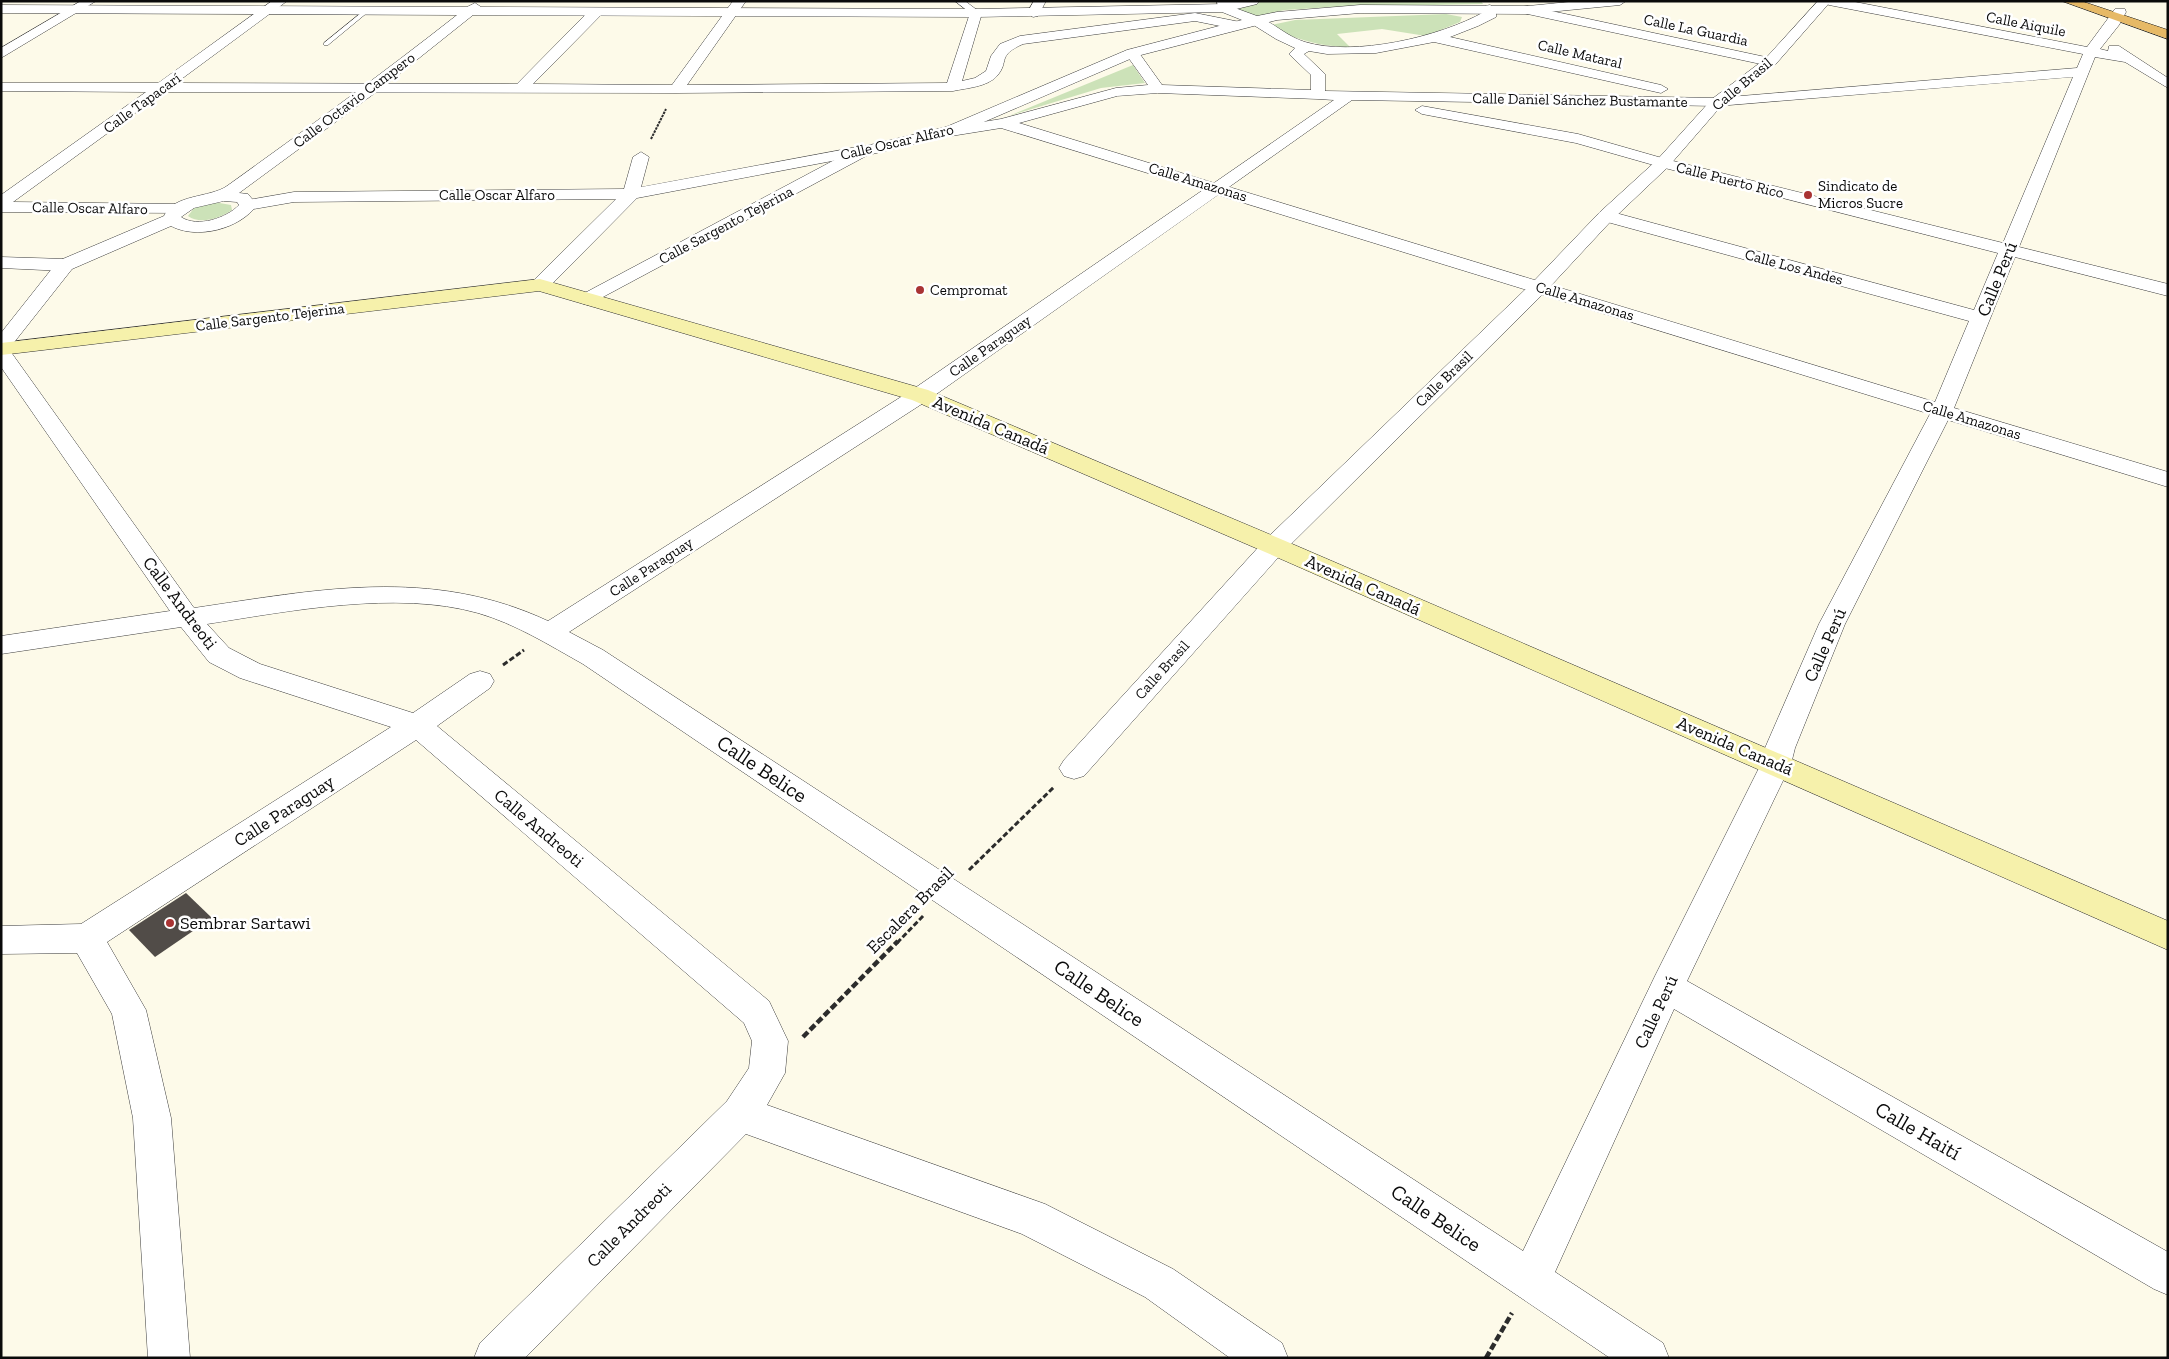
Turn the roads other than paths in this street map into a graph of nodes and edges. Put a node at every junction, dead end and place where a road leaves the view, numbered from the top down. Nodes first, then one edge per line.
1 (90, 1) edge
2 (282, 1) edge
3 (481, 1) edge
4 (740, 1) edge
5 (959, 1) edge
6 (1253, 1) edge
7 (1620, 1) edge
8 (1825, 1) edge
9 (1829, 1) edge
10 (2068, 1) edge
11 (2089, 1) edge
12 (1224, 5) edge
13 (1036, 7) edge
14 (1, 9) edge
15 (76, 9) junction
16 (268, 10) junction
17 (1490, 10) junction
18 (1528, 10) junction
19 (366, 11) junction
20 (470, 12) junction
21 (596, 12) junction
22 (732, 13) junction
23 (976, 13) junction
24 (2119, 15) junction
25 (1257, 21) junction
26 (1235, 25) junction
27 (2168, 28) edge
28 (2168, 35) edge
29 (1436, 38) junction
30 (326, 44) dead end
31 (1306, 47) junction
32 (1132, 53) junction
33 (1, 54) edge
34 (2086, 61) junction
35 (1770, 62) junction
36 (2168, 84) edge
37 (1, 87) edge
38 (164, 87) junction
39 (374, 87) junction
40 (953, 87) junction
41 (521, 88) junction
42 (676, 89) junction
43 (1158, 89) junction
44 (1318, 95) junction
45 (1349, 96) junction
46 (1714, 105) junction
47 (1002, 123) junction
48 (951, 131) junction
49 (863, 151) junction
50 (641, 157) road end
51 (1663, 163) junction
52 (1217, 187) junction
53 (632, 194) junction
54 (224, 196) junction
55 (1, 203) edge
56 (248, 206) junction
57 (1, 207) edge
58 (175, 214) junction
59 (1606, 216) junction
60 (2009, 250) junction
61 (1, 262) edge
62 (65, 265) junction
63 (540, 285) junction
64 (1539, 287) junction
65 (2168, 290) edge
66 (588, 299) junction
67 (1981, 318) junction
68 (1, 349) edge
69 (920, 395) junction
70 (1942, 411) junction
71 (2168, 480) edge
72 (1274, 546) junction
73 (188, 618) junction
74 (548, 633) junction
75 (1, 645) edge
76 (480, 681) road end
77 (417, 725) junction
78 (1776, 764) junction
79 (1074, 768) road end
80 (2168, 936) edge
81 (86, 938) junction
82 (1, 940) edge
83 (1667, 987) junction
84 (740, 1114) junction
85 (2168, 1275) edge
86 (1530, 1280) junction
87 (169, 1358) edge
88 (495, 1358) edge
89 (1267, 1358) edge
90 (1648, 1358) edge

1 - 15 street
2 - 16 street, Calle Tapacarí
3 - 20 street, Calle Octavio Campero
4 - 22 street
5 - 23 street
6 - 12 street
7 - 18 street, Calle Oscar Alfaro
8 - 35 street, Calle Brasil
9 - 34 street, Calle Aiquile
10 - 24 highway
11 - 24 highway
12 - 13 street
12 - 25 street
13 - 23 street
14 - 15 street
15 - 16 street
15 - 33 street
16 - 19 street
16 - 38 street, Calle Tapacarí
17 - 18 street, Calle Oscar Alfaro
17 - 25 street, Calle Oscar Alfaro
17 - 29 street
18 - 35 street, Calle La Guardia
19 - 20 street
19 - 30 lane
20 - 21 street
20 - 39 street, Calle Octavio Campero
21 - 22 street
21 - 41 street
22 - 23 street
22 - 42 street
23 - 40 street
24 - 27 highway
24 - 28 highway
24 - 34 street, Calle Perú
25 - 26 street, Calle Oscar Alfaro
25 - 31 street
26 - 32 street, Calle Oscar Alfaro
26 - 40 street
29 - 31 street
29 - 46 street, Calle Mataral
31 - 44 street
32 - 43 street
32 - 48 street, Calle Oscar Alfaro
34 - 36 street
34 - 46 street, Calle Daniel Sánchez Bustamante
34 - 60 street, Calle Perú
35 - 46 street, Calle Brasil
37 - 38 street
38 - 39 street
38 - 55 street, Calle Tapacarí
39 - 41 street
39 - 54 street, Calle Octavio Campero
40 - 42 street
41 - 42 street
43 - 44 street, Calle Daniel Sánchez Bustamante
43 - 47 street, Calle Daniel Sánchez Bustamante
44 - 45 street, Calle Daniel Sánchez Bustamante
45 - 46 street, Calle Daniel Sánchez Bustamante
45 - 51 street, Calle Puerto Rico
45 - 52 street, Calle Paraguay
46 - 51 street, Calle Brasil
47 - 48 street, Calle Daniel Sánchez Bustamante
47 - 52 street, Calle Amazonas
48 - 49 street, Calle Oscar Alfaro
49 - 53 street, Calle Oscar Alfaro
49 - 66 street, Calle Sargento Tejerina
50 - 53 street
51 - 59 street, Calle Brasil
51 - 60 street, Calle Puerto Rico
52 - 64 street, Calle Amazonas
52 - 69 street, Calle Paraguay
53 - 56 street, Calle Oscar Alfaro
53 - 63 street
54 - 56 street
54 - 58 street
56 - 58 street, Calle Oscar Alfaro
57 - 58 street, Calle Oscar Alfaro
58 - 62 street
59 - 64 street, Calle Brasil
59 - 67 street, Calle Los Andes
60 - 65 street, Calle Puerto Rico
60 - 67 street, Calle Perú
61 - 62 street
62 - 68 street
63 - 66 main road, Avenida Canadá
63 - 68 main road, Calle Sargento Tejerina
64 - 70 street, Calle Amazonas
64 - 72 street, Calle Brasil
66 - 69 main road, Avenida Canadá
67 - 70 street, Calle Perú
68 - 73 street, Calle Andreoti
69 - 72 main road, Avenida Canadá
69 - 74 street, Calle Paraguay
70 - 71 street, Calle Amazonas
70 - 78 street, Calle Perú
72 - 78 main road, Avenida Canadá
72 - 79 street, Calle Brasil
73 - 74 street, Calle Belice
73 - 75 street, Calle Belice
73 - 77 street, Calle Andreoti
74 - 86 street, Calle Belice
76 - 77 street, Calle Paraguay
77 - 81 street, Calle Paraguay
77 - 84 street, Calle Andreoti
78 - 80 main road, Avenida Canadá
78 - 83 street, Calle Perú
81 - 82 street
81 - 87 street
83 - 85 street, Calle Haití
83 - 86 street, Calle Perú
84 - 88 street, Calle Andreoti
84 - 89 street
86 - 90 street, Calle Belice

